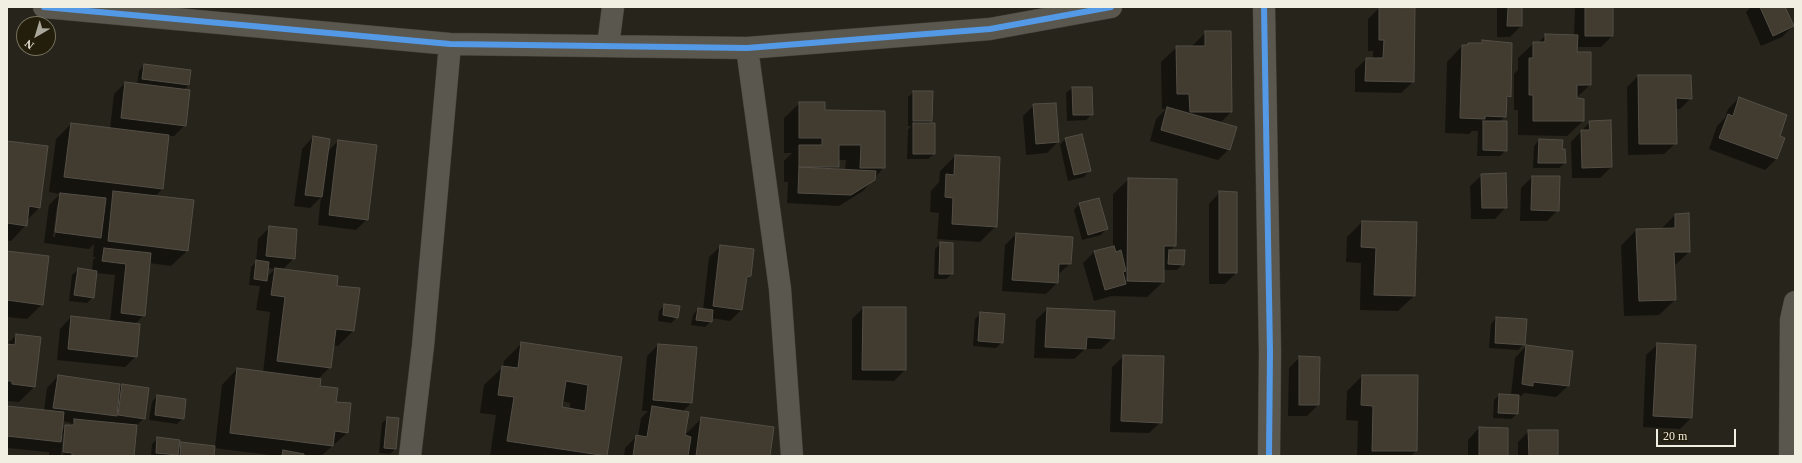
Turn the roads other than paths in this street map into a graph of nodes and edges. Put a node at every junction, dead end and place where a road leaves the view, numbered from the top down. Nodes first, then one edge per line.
1 (44, 7) edge
2 (613, 7) edge
3 (1111, 7) edge
4 (1264, 7) edge
5 (450, 44) junction
6 (608, 46) junction
7 (747, 48) junction
8 (1795, 302) edge
9 (410, 456) edge
10 (792, 456) edge
11 (1269, 456) edge
12 (1790, 456) edge

1 - 5 street
2 - 6 street
3 - 7 street
4 - 11 street
5 - 6 street
5 - 9 street
6 - 7 street
7 - 10 street
8 - 12 street

